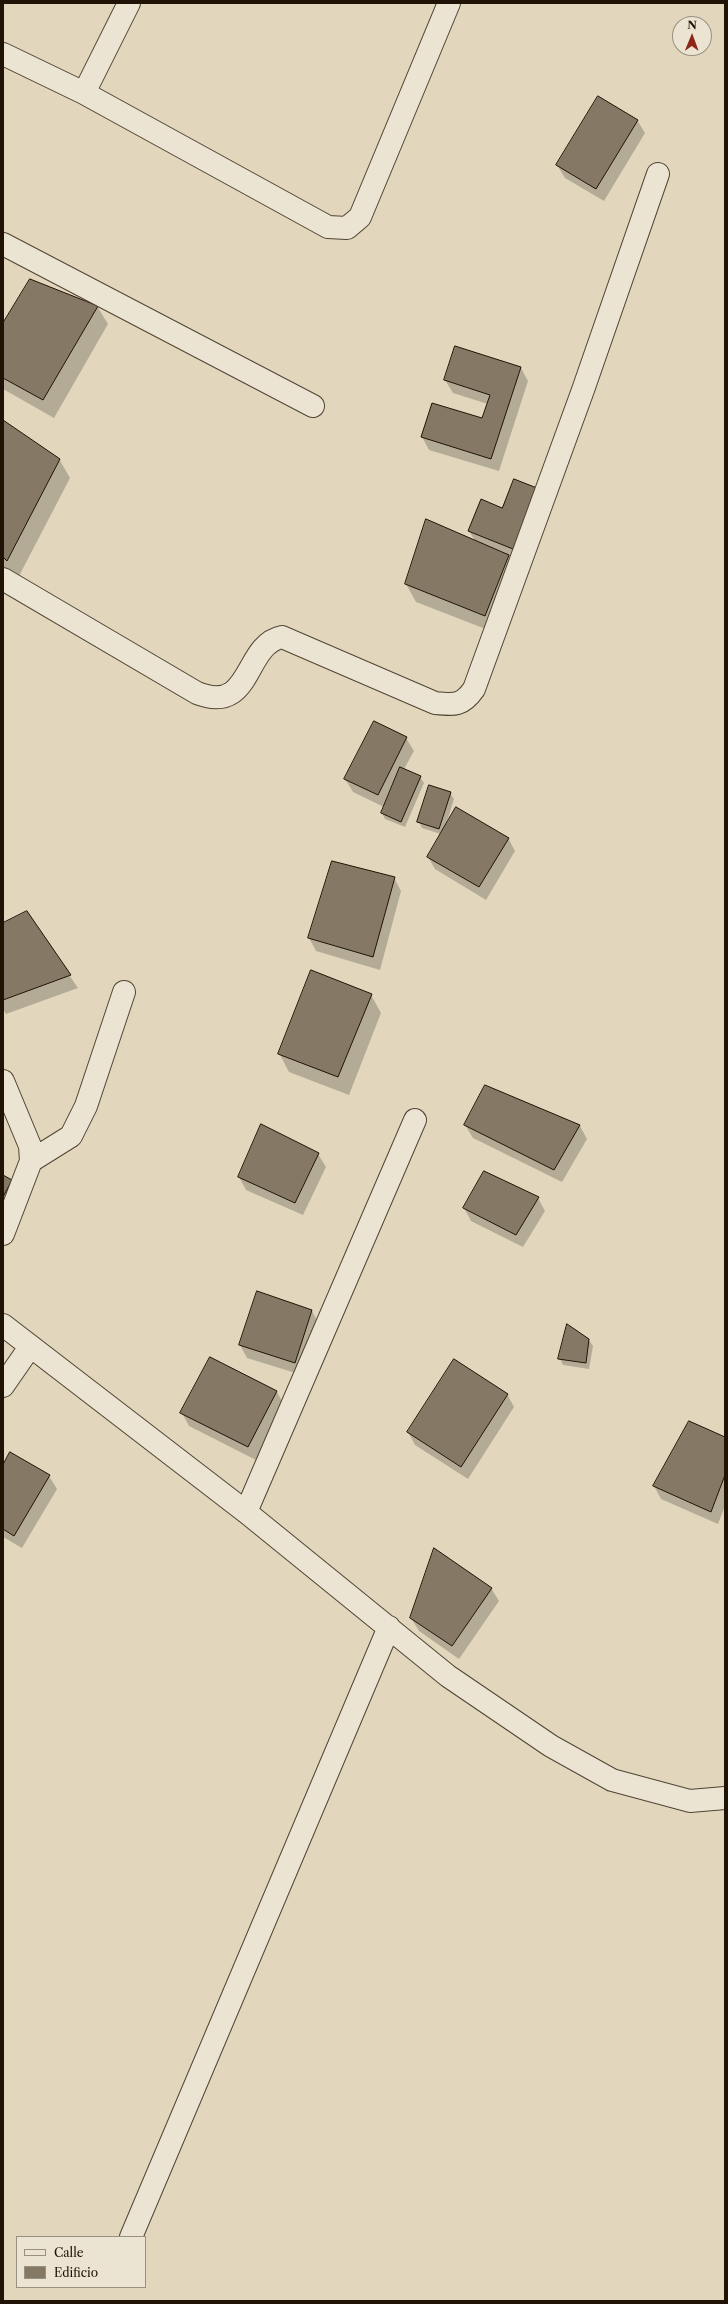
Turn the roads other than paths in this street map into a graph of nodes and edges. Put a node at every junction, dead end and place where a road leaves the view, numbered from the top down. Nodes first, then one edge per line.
1 (129, 3) edge
2 (442, 5) edge
3 (3, 54) edge
4 (84, 93) junction
5 (658, 174) dead end
6 (3, 244) edge
7 (313, 406) dead end
8 (3, 579) edge
9 (124, 992) dead end
10 (3, 1081) edge
11 (415, 1120) dead end
12 (31, 1161) junction
13 (3, 1234) edge
14 (3, 1325) edge
15 (30, 1346) junction
16 (3, 1386) edge
17 (246, 1512) junction
18 (389, 1628) junction
19 (725, 1779) edge
20 (721, 1799) edge
21 (132, 2236) edge

1 - 4 street
2 - 4 street
3 - 4 street
5 - 8 street
6 - 7 street
9 - 12 street
10 - 12 street
11 - 17 street
12 - 13 street
14 - 15 street
15 - 16 street
15 - 17 street
17 - 18 street
18 - 20 street
18 - 21 street
19 - 20 street

